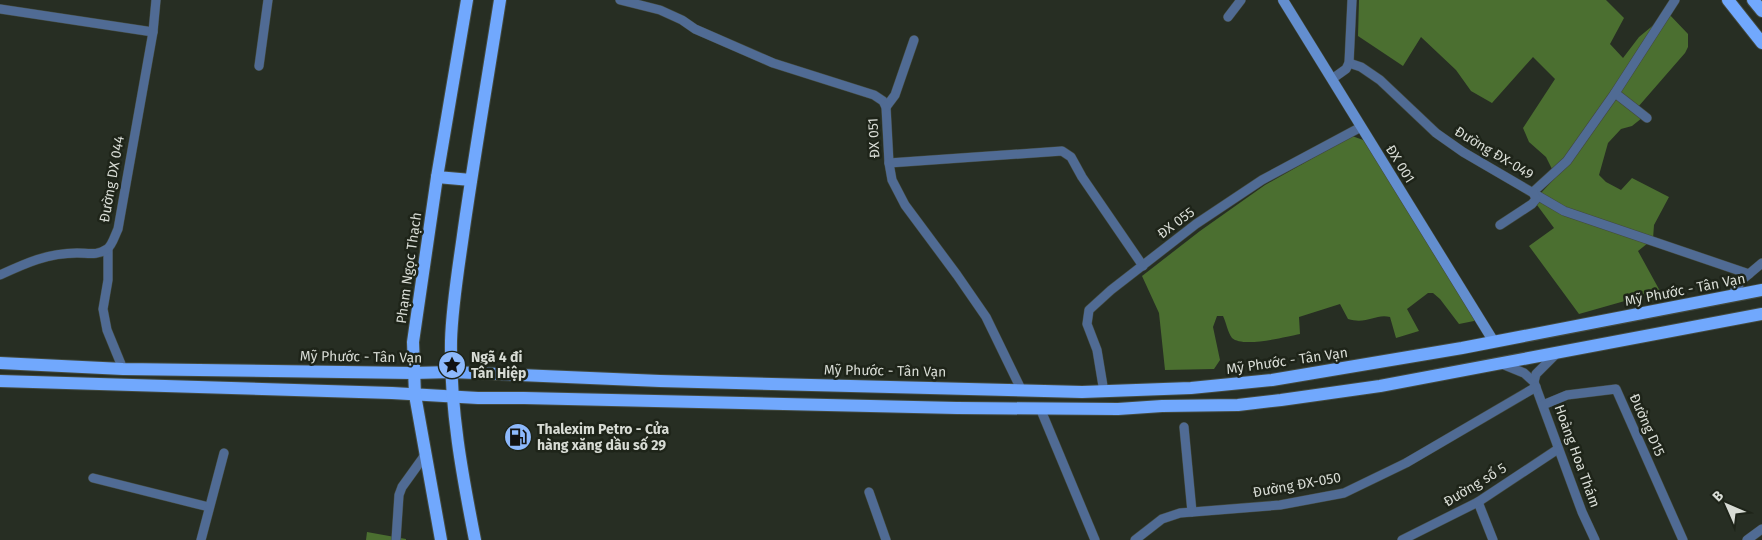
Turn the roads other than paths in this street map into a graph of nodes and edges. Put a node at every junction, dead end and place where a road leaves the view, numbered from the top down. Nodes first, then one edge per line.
1 (156, 0) edge
2 (268, 0) edge
3 (467, 0) edge
4 (500, 0) edge
5 (620, 0) edge
6 (1241, 0) edge
7 (1284, 0) edge
8 (1352, 0) edge
9 (1675, 0) edge
10 (1728, 0) edge
11 (1753, 0) edge
12 (0, 9) edge
13 (1762, 12) edge
14 (1228, 17) dead end
15 (153, 32) junction
16 (914, 40) dead end
17 (1762, 43) edge
18 (1349, 63) junction
19 (259, 66) dead end
20 (1332, 79) junction
21 (1615, 93) junction
22 (886, 107) junction
23 (1647, 118) dead end
24 (1361, 127) junction
25 (889, 163) junction
26 (437, 178) junction
27 (471, 180) junction
28 (1533, 192) junction
29 (1500, 225) dead end
30 (108, 249) junction
31 (1762, 263) edge
32 (1143, 266) junction
33 (1749, 274) junction
34 (0, 275) edge
35 (1762, 290) edge
36 (1731, 296) junction
37 (1762, 314) edge
38 (1494, 342) junction
39 (1556, 354) junction
40 (0, 362) edge
41 (1502, 364) junction
42 (123, 369) junction
43 (452, 372) junction
44 (414, 373) junction
45 (0, 381) edge
46 (1535, 384) junction
47 (1020, 390) junction
48 (1104, 392) junction
49 (415, 394) junction
50 (452, 397) junction
51 (1543, 405) junction
52 (1040, 408) junction
53 (1184, 427) dead end
54 (1558, 449) junction
55 (224, 453) dead end
56 (425, 455) junction
57 (93, 478) dead end
58 (869, 492) dead end
59 (1478, 502) junction
60 (209, 507) junction
61 (1192, 512) junction
62 (1762, 529) edge
63 (201, 540) edge
64 (396, 540) edge
65 (441, 540) edge
66 (474, 540) edge
67 (886, 540) edge
68 (1095, 540) edge
69 (1135, 540) edge
70 (1402, 540) edge
71 (1493, 540) edge
72 (1595, 540) edge
73 (1683, 540) edge
74 (1747, 540) edge

1 - 15 street, Đường DX 044
2 - 19 street
3 - 26 main road, Phạm Ngọc Thạch
4 - 27 main road
5 - 22 street, ĐX 051
6 - 14 street
7 - 20 street, ĐX 001
8 - 18 street
9 - 21 street, Đường ĐX-049
10 - 17 main road
11 - 13 main road
12 - 15 street
15 - 30 street, Đường DX 044
16 - 22 street
18 - 20 street
18 - 28 street, Đường ĐX-049
20 - 24 street, ĐX 001
21 - 23 street
21 - 28 street, Đường ĐX-049
22 - 25 street, ĐX 051
24 - 32 street, ĐX 055
24 - 38 street, ĐX 001
25 - 32 street
25 - 47 street, ĐX 051
26 - 27 main road
26 - 44 main road, Phạm Ngọc Thạch
27 - 43 main road
28 - 29 street
28 - 33 street
30 - 34 street
30 - 42 street
31 - 33 street
32 - 48 street, ĐX 055
33 - 36 street
35 - 36 main road, Mỹ Phước - Tân Vạn
36 - 38 main road, Mỹ Phước - Tân Vạn
37 - 39 main road
38 - 48 main road, Mỹ Phước - Tân Vạn
39 - 41 main road
39 - 46 street
40 - 42 main road, Mỹ Phước - Tân Vạn
41 - 46 street
41 - 52 main road
42 - 44 main road, Mỹ Phước - Tân Vạn
43 - 44 main road, Mỹ Phước - Tân Vạn
43 - 47 main road, Mỹ Phước - Tân Vạn
43 - 50 main road
44 - 49 main road, Phạm Ngọc Thạch
45 - 49 main road
46 - 51 street, Hoàng Hoa Thám
46 - 61 street, Đường ĐX-050
47 - 48 main road, Mỹ Phước - Tân Vạn
49 - 50 main road
49 - 56 main road, Phạm Ngọc Thạch
50 - 52 main road
50 - 66 main road
51 - 54 street, Hoàng Hoa Thám
51 - 73 street, Đường D15
52 - 68 street
53 - 61 street
54 - 59 street, Đường số 5
54 - 72 street, Hoàng Hoa Thám
55 - 60 street
56 - 64 street
56 - 65 main road, Phạm Ngọc Thạch
57 - 60 street
58 - 67 street
59 - 70 street, Đường số 5
59 - 71 street
60 - 63 street
61 - 69 street, Đường ĐX-050
62 - 74 street

